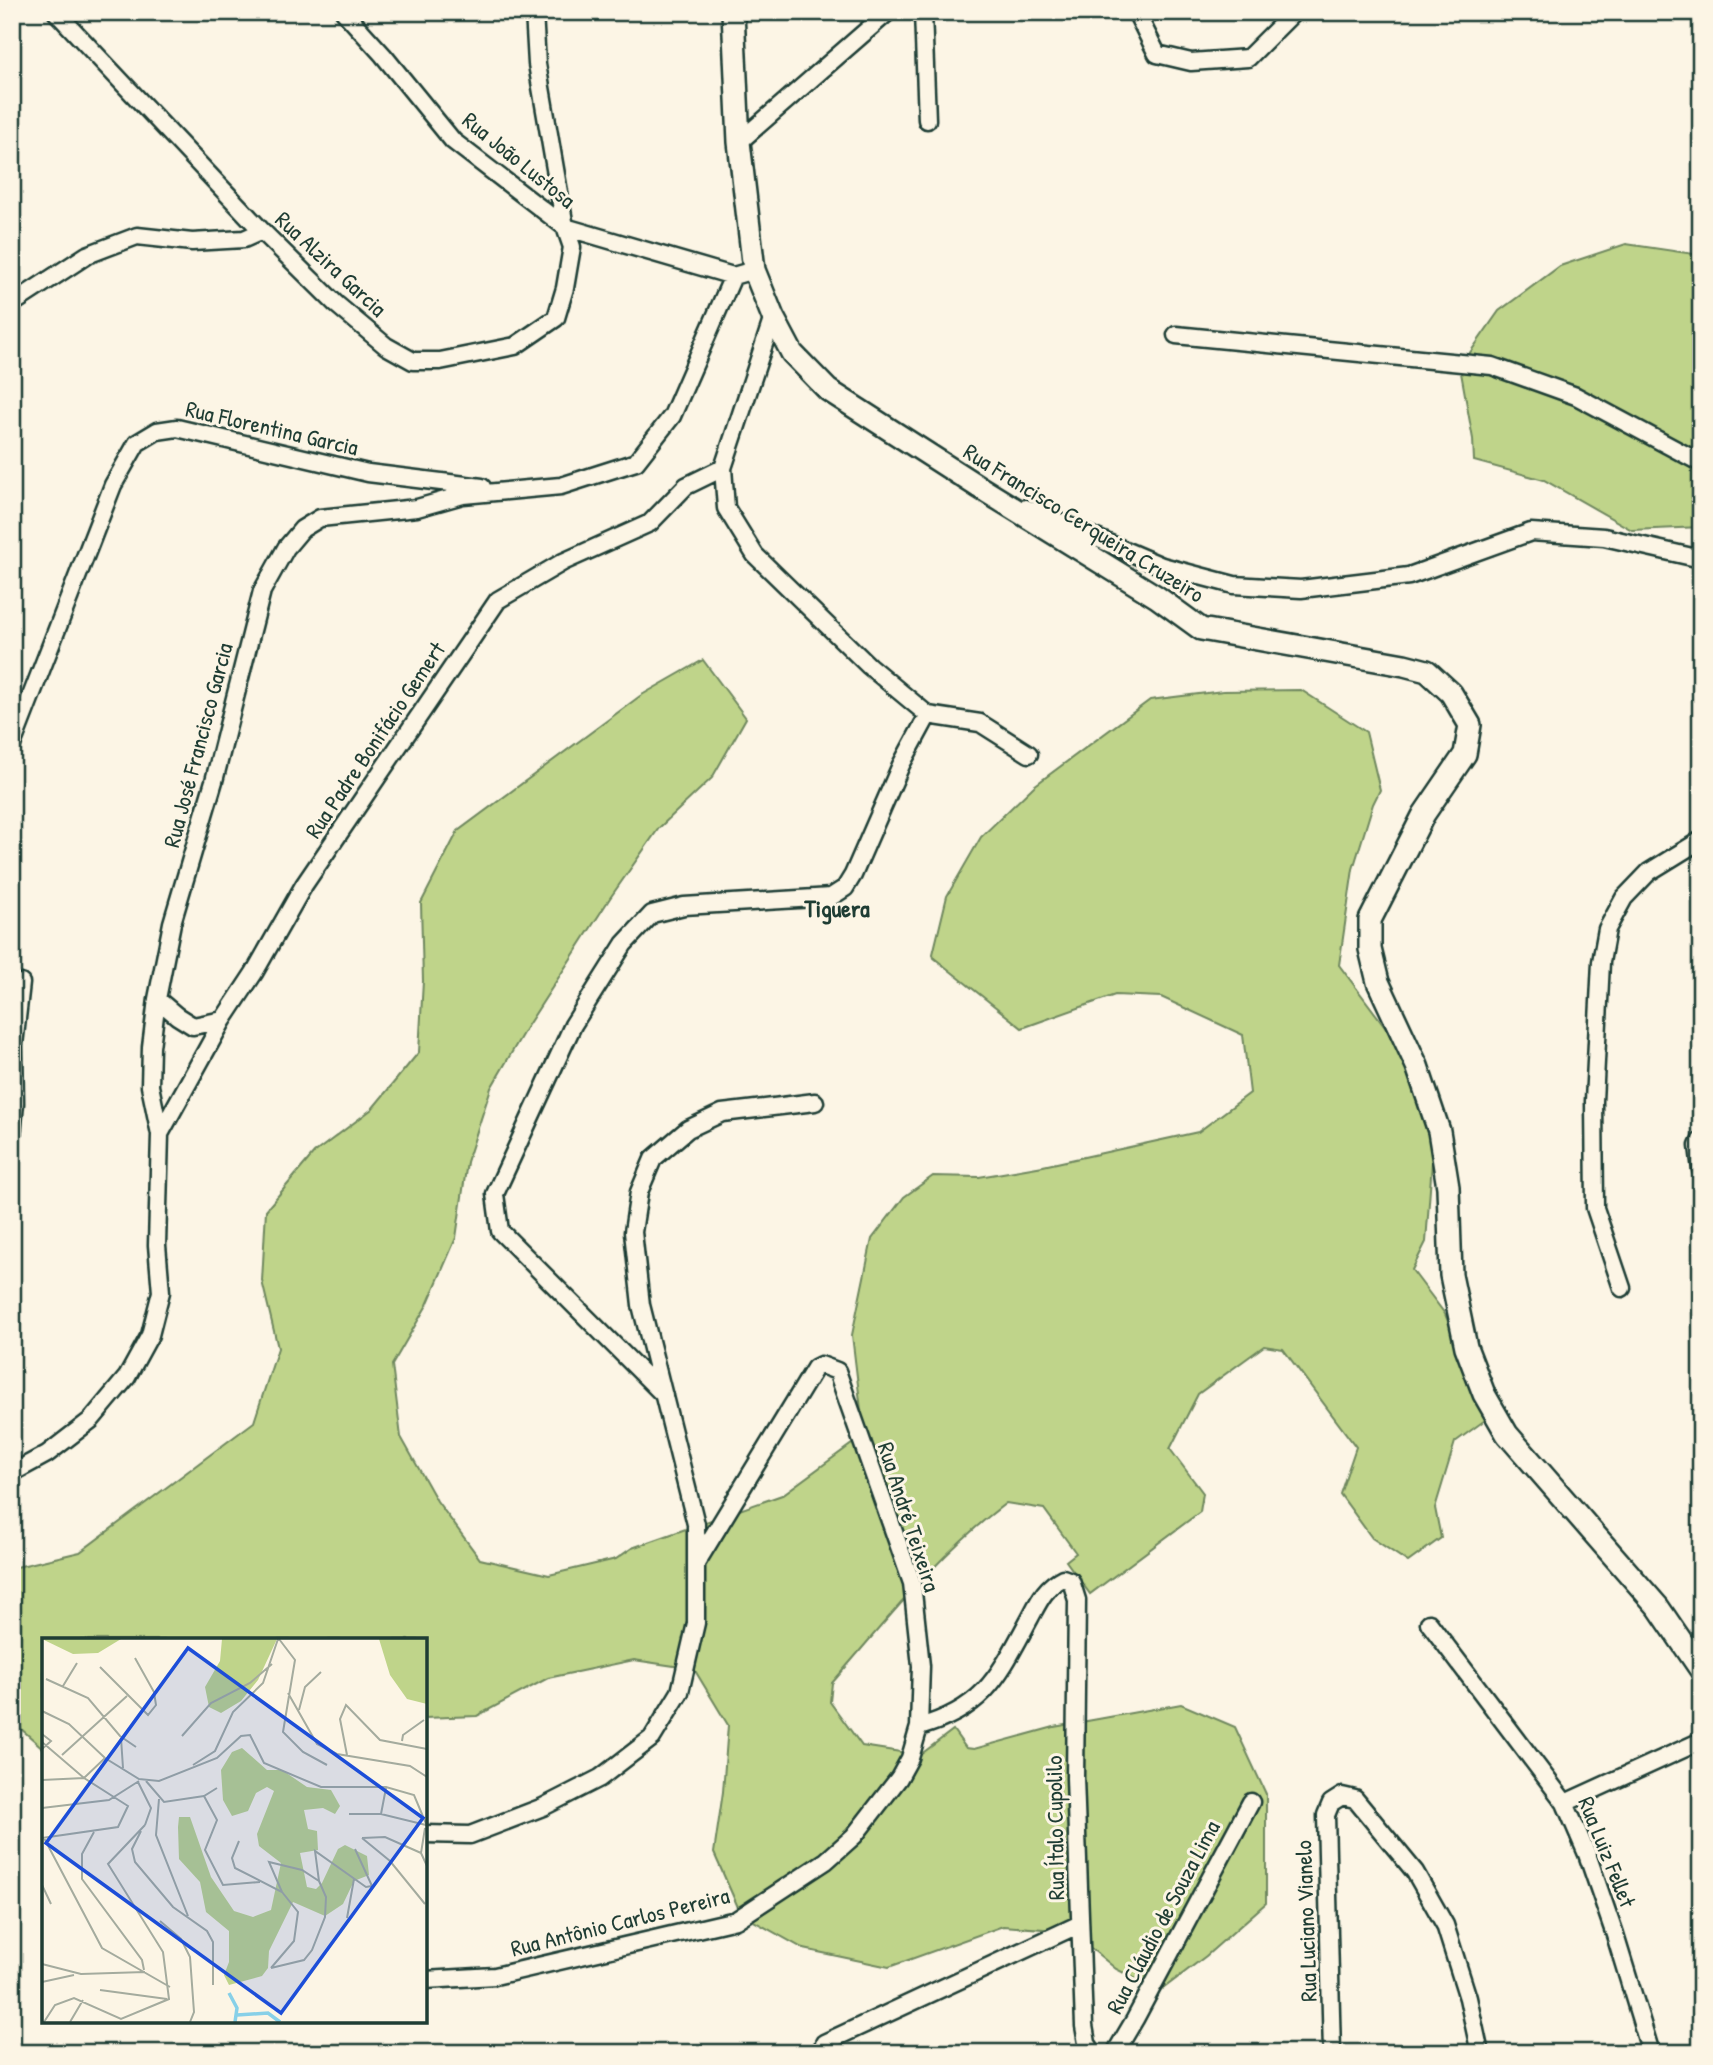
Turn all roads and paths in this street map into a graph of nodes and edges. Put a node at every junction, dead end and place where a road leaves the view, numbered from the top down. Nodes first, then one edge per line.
1 (56, 12) edge
2 (344, 12) edge
3 (534, 12) edge
4 (733, 12) edge
5 (888, 12) edge
6 (923, 12) edge
7 (1140, 12) edge
8 (1294, 12) edge
9 (927, 120) dead end
10 (738, 142) junction
11 (565, 227) junction
12 (262, 231) junction
13 (754, 270) junction
14 (733, 276) junction
15 (12, 304) edge
16 (774, 317) junction
17 (1177, 334) dead end
18 (1701, 463) edge
19 (723, 468) junction
20 (979, 487) junction
21 (516, 492) junction
22 (1701, 559) edge
23 (928, 715) junction
24 (12, 745) edge
25 (1029, 754) dead end
26 (1701, 840) edge
27 (21, 983) dead end
28 (157, 999) junction
29 (223, 1020) junction
30 (816, 1102) dead end
31 (160, 1134) junction
32 (12, 1137) edge
33 (1701, 1140) edge
34 (1701, 1170) edge
35 (1622, 1288) dead end
36 (664, 1395) junction
37 (12, 1473) edge
38 (697, 1562) junction
39 (1429, 1623) dead end
40 (1701, 1670) edge
41 (919, 1727) junction
42 (1701, 1741) edge
43 (1251, 1802) dead end
44 (1565, 1803) junction
45 (427, 1834) edge
46 (1080, 1924) junction
47 (427, 1980) edge
48 (824, 2043) dead end
49 (1093, 2053) edge
50 (1115, 2053) edge
51 (1332, 2053) edge
52 (1480, 2053) edge
53 (1651, 2053) edge

1 - 12 street, Rua Alzira Garcia
2 - 11 street, Rua João Lustosa
3 - 11 street, Rua Alzira Garcia
4 - 10 main road, Rua Francisco Cerqueira Cruzeiro
5 - 10 street
6 - 9 street
7 - 8 street
10 - 13 main road, Rua Francisco Cerqueira Cruzeiro
11 - 12 street, Rua Alzira Garcia
11 - 14 street, Rua João Lustosa
12 - 15 street
13 - 14 street
13 - 16 main road, Rua Francisco Cerqueira Cruzeiro
14 - 21 street, Rua José Francisco Garcia
16 - 19 street
16 - 20 main road, Rua Francisco Cerqueira Cruzeiro
17 - 18 street
19 - 23 street
19 - 29 street, Rua Padre Bonifácio Gemert
20 - 22 street
20 - 40 main road, Rua Francisco Cerqueira Cruzeiro
21 - 24 street, Rua Florentina Garcia
21 - 28 street, Rua José Francisco Garcia
23 - 25 street
23 - 36 street
26 - 35 street
27 - 32 street
28 - 29 street
28 - 31 street, Rua José Francisco Garcia
29 - 31 street, Rua Padre Bonifácio Gemert
30 - 36 street
31 - 37 street, Rua José Francisco Garcia
33 - 34 street
36 - 38 street
38 - 41 street, Rua André Teixeira
38 - 45 street
39 - 44 street, Rua Luiz Fellet
41 - 46 street, Rua Ítalo Cupolilo
41 - 47 street, Rua Antônio Carlos Pereira
42 - 44 street
43 - 50 street, Rua Cláudio de Souza Lima
44 - 53 street, Rua Luiz Fellet
46 - 48 street
46 - 49 street, Rua Ítalo Cupolilo
51 - 52 street, Rua Luciano Vianelo

